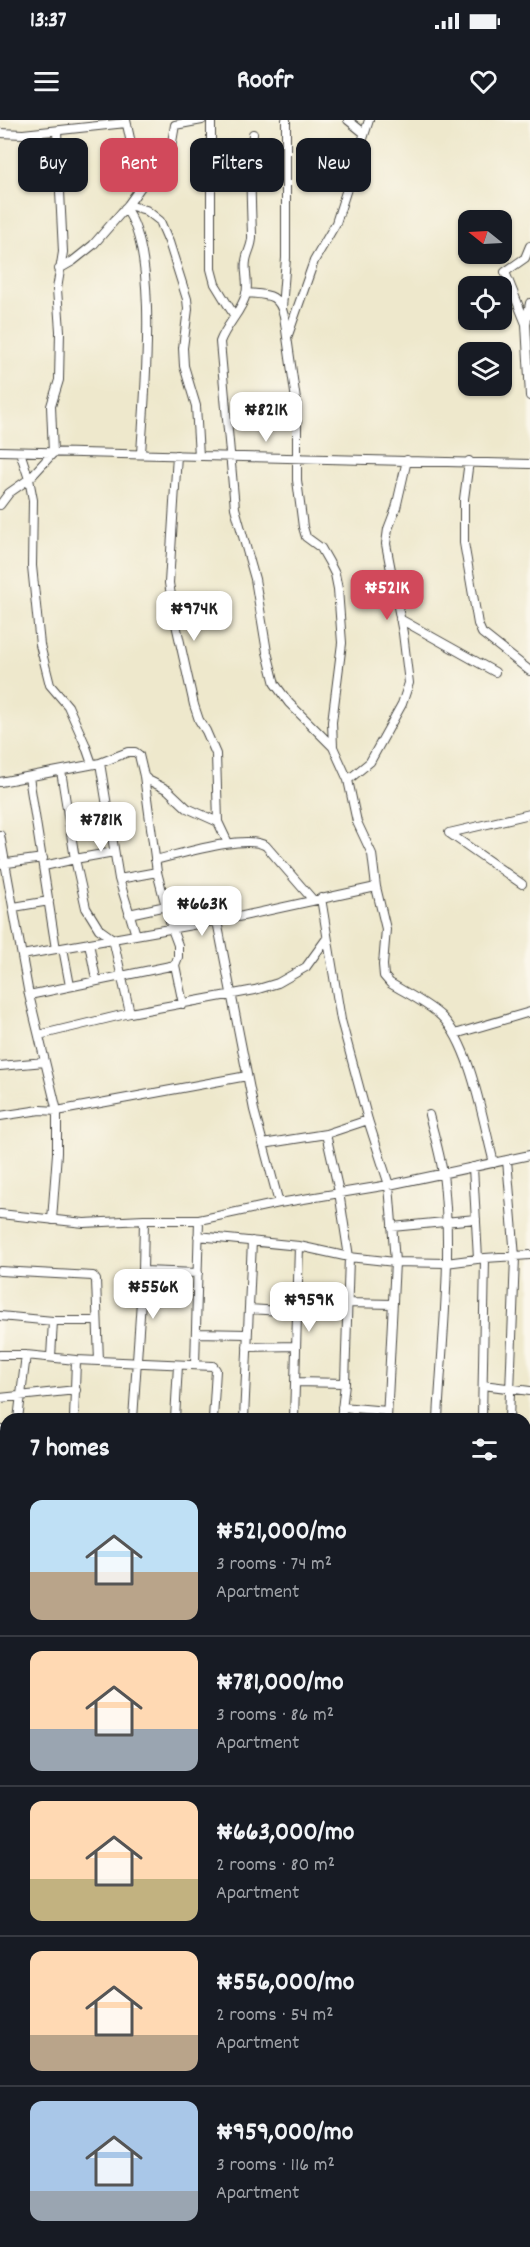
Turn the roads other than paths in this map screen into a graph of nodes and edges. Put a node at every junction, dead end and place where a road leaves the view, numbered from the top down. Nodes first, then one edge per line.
1 (202, 120) edge
2 (211, 120) edge
3 (286, 120) edge
4 (348, 120) edge
5 (362, 120) edge
6 (369, 120) edge
7 (126, 122) edge
8 (57, 130) junction
9 (0, 133) edge
10 (364, 133) junction
11 (253, 134) dead end
12 (130, 138) edge
13 (173, 138) edge
14 (137, 192) edge
15 (127, 206) junction
16 (530, 246) edge
17 (59, 269) junction
18 (246, 293) junction
19 (530, 303) edge
20 (282, 308) junction
21 (234, 315) junction
22 (526, 324) junction
23 (287, 338) junction
24 (530, 396) edge
25 (0, 451) edge
26 (20, 452) junction
27 (53, 453) junction
28 (141, 454) junction
29 (177, 455) junction
30 (199, 456) junction
31 (230, 456) junction
32 (298, 457) junction
33 (407, 460) junction
34 (469, 461) junction
35 (530, 464) edge
36 (30, 479) junction
37 (0, 506) edge
38 (400, 619) junction
39 (515, 657) junction
40 (528, 658) dead end
41 (530, 671) edge
42 (495, 672) dead end
43 (333, 747) junction
44 (96, 764) junction
45 (61, 771) junction
46 (144, 776) junction
47 (29, 777) junction
48 (348, 780) junction
49 (0, 782) edge
50 (530, 814) edge
51 (218, 822) junction
52 (0, 835) edge
53 (228, 843) junction
54 (114, 852) junction
55 (75, 859) junction
56 (155, 860) junction
57 (43, 862) junction
58 (3, 864) edge
59 (158, 872) junction
60 (119, 879) junction
61 (522, 884) dead end
62 (376, 887) junction
63 (317, 899) junction
64 (49, 901) junction
65 (166, 906) junction
66 (14, 907) junction
67 (129, 914) junction
68 (217, 921) junction
69 (172, 929) junction
70 (136, 935) junction
71 (327, 938) junction
72 (113, 939) junction
73 (89, 943) junction
74 (60, 948) junction
75 (22, 955) junction
76 (175, 965) junction
77 (123, 975) junction
78 (96, 980) junction
79 (70, 986) junction
80 (231, 993) junction
81 (29, 994) junction
82 (183, 1004) junction
83 (530, 1012) edge
84 (130, 1013) junction
85 (455, 1034) junction
86 (39, 1035) junction
87 (45, 1062) junction
88 (0, 1066) edge
89 (248, 1076) junction
90 (57, 1111) junction
91 (429, 1115) dead end
92 (0, 1116) edge
93 (368, 1119) junction
94 (326, 1134) junction
95 (263, 1144) junction
96 (530, 1155) edge
97 (507, 1160) junction
98 (494, 1163) junction
99 (473, 1167) junction
100 (443, 1173) junction
101 (389, 1185) junction
102 (339, 1192) junction
103 (279, 1203) junction
104 (0, 1214) edge
105 (476, 1219) junction
106 (52, 1220) junction
107 (144, 1220) junction
108 (199, 1220) junction
109 (446, 1222) junction
110 (392, 1227) junction
111 (198, 1236) junction
112 (252, 1241) junction
113 (299, 1245) junction
114 (530, 1256) edge
115 (349, 1257) junction
116 (515, 1257) junction
117 (482, 1258) junction
118 (395, 1262) junction
119 (446, 1263) junction
120 (0, 1271) edge
121 (143, 1271) junction
122 (198, 1273) junction
123 (347, 1303) junction
124 (393, 1304) junction
125 (249, 1309) junction
126 (297, 1312) junction
127 (347, 1312) junction
128 (0, 1317) edge
129 (96, 1320) junction
130 (53, 1321) junction
131 (196, 1333) junction
132 (247, 1334) junction
133 (296, 1346) junction
134 (247, 1347) junction
135 (0, 1355) edge
136 (26, 1355) junction
137 (51, 1357) junction
138 (76, 1360) junction
139 (99, 1362) junction
140 (136, 1363) junction
141 (178, 1365) junction
142 (195, 1365) junction
143 (295, 1382) junction
144 (345, 1383) junction
145 (483, 1385) junction
146 (510, 1388) junction
147 (76, 1390) junction
148 (530, 1391) edge
149 (20, 1396) junction
150 (0, 1398) edge
151 (342, 1407) junction
152 (19, 1413) edge
153 (74, 1413) edge
154 (133, 1413) edge
155 (175, 1413) edge
156 (213, 1413) edge
157 (244, 1413) edge
158 (294, 1413) edge
159 (342, 1413) edge
160 (376, 1413) edge
161 (387, 1413) edge
162 (438, 1413) edge
163 (482, 1413) edge
164 (509, 1413) edge

1 - 13 street
2 - 21 street
3 - 20 street
4 - 10 street
5 - 10 street
6 - 10 street
7 - 8 street
7 - 12 street
8 - 9 street
8 - 17 street
10 - 23 street
11 - 18 street
14 - 15 street
15 - 17 street
15 - 28 street
15 - 30 street
16 - 22 street
17 - 27 street
18 - 20 street
18 - 21 street
19 - 22 street
20 - 23 street
21 - 31 street
22 - 24 street
23 - 32 street
25 - 26 street
26 - 27 street
26 - 36 street
27 - 28 street
27 - 36 street
28 - 29 street
29 - 30 street
29 - 51 street
30 - 31 street
31 - 32 street
31 - 43 street
32 - 33 street
32 - 43 street
33 - 34 street
33 - 38 street
34 - 35 street
34 - 39 street
36 - 37 street
36 - 44 street
38 - 42 street
38 - 48 street
39 - 40 street
39 - 41 street
43 - 48 street
44 - 45 street
44 - 46 street
44 - 54 street
45 - 47 street
45 - 55 street
46 - 51 street
46 - 56 street
47 - 49 street
47 - 57 street
48 - 62 street
50 - 61 street
51 - 53 street
52 - 58 street
53 - 56 street
53 - 63 street
54 - 55 street
54 - 60 street
55 - 57 street
55 - 72 street
56 - 59 street
57 - 58 street
57 - 64 street
58 - 66 street
59 - 60 street
59 - 65 street
60 - 67 street
62 - 63 street
62 - 85 street
63 - 68 street
63 - 71 street
64 - 66 street
64 - 74 street
65 - 67 street
65 - 69 street
66 - 75 street
67 - 70 street
68 - 69 street
68 - 80 street
69 - 70 street
69 - 76 street
70 - 72 street
71 - 80 street
71 - 93 street
72 - 73 street
72 - 77 street
73 - 74 street
73 - 78 street
74 - 75 street
74 - 79 street
75 - 81 street
76 - 77 street
76 - 82 street
77 - 78 street
77 - 84 street
78 - 79 street
79 - 81 street
80 - 82 street
80 - 89 street
81 - 86 street
82 - 84 street
83 - 85 street
84 - 86 street
85 - 98 street
86 - 87 street
87 - 88 street
87 - 90 street
89 - 90 street
89 - 95 street
90 - 92 street
90 - 106 street
91 - 100 street
93 - 94 street
93 - 101 street
94 - 95 street
94 - 102 street
95 - 103 street
96 - 97 street
97 - 98 street
97 - 116 street
98 - 99 street
99 - 100 street
99 - 105 street
100 - 101 street
100 - 109 street
101 - 102 street
101 - 110 street
102 - 103 street
102 - 115 street
103 - 108 street
104 - 106 street
105 - 109 street
105 - 117 street
106 - 107 street
107 - 108 street
107 - 121 street
108 - 111 street
109 - 110 street
109 - 119 street
110 - 118 street
111 - 112 street
111 - 122 street
112 - 113 street
112 - 125 street
113 - 115 street
113 - 126 street
114 - 116 street
115 - 118 street
115 - 123 street
116 - 117 street
116 - 146 street
117 - 119 street
117 - 145 street
118 - 119 street
118 - 124 street
119 - 162 street
120 - 129 street
121 - 122 street
121 - 140 street
122 - 131 street
123 - 124 street
123 - 127 street
124 - 161 street
125 - 126 street
125 - 132 street
126 - 127 street
126 - 133 street
127 - 144 street
128 - 130 street
129 - 130 street
129 - 139 street
130 - 137 street
131 - 132 street
131 - 142 street
132 - 134 street
133 - 134 street
133 - 143 street
134 - 157 street
135 - 136 street
136 - 137 street
136 - 149 street
137 - 138 street
138 - 139 street
138 - 147 street
139 - 140 street
140 - 141 street
140 - 154 street
141 - 142 street
141 - 155 street
142 - 156 street
143 - 144 street
143 - 158 street
144 - 151 street
145 - 146 street
145 - 163 street
146 - 148 street
146 - 164 street
147 - 149 street
147 - 153 street
149 - 150 street
149 - 152 street
151 - 159 street
151 - 160 street

